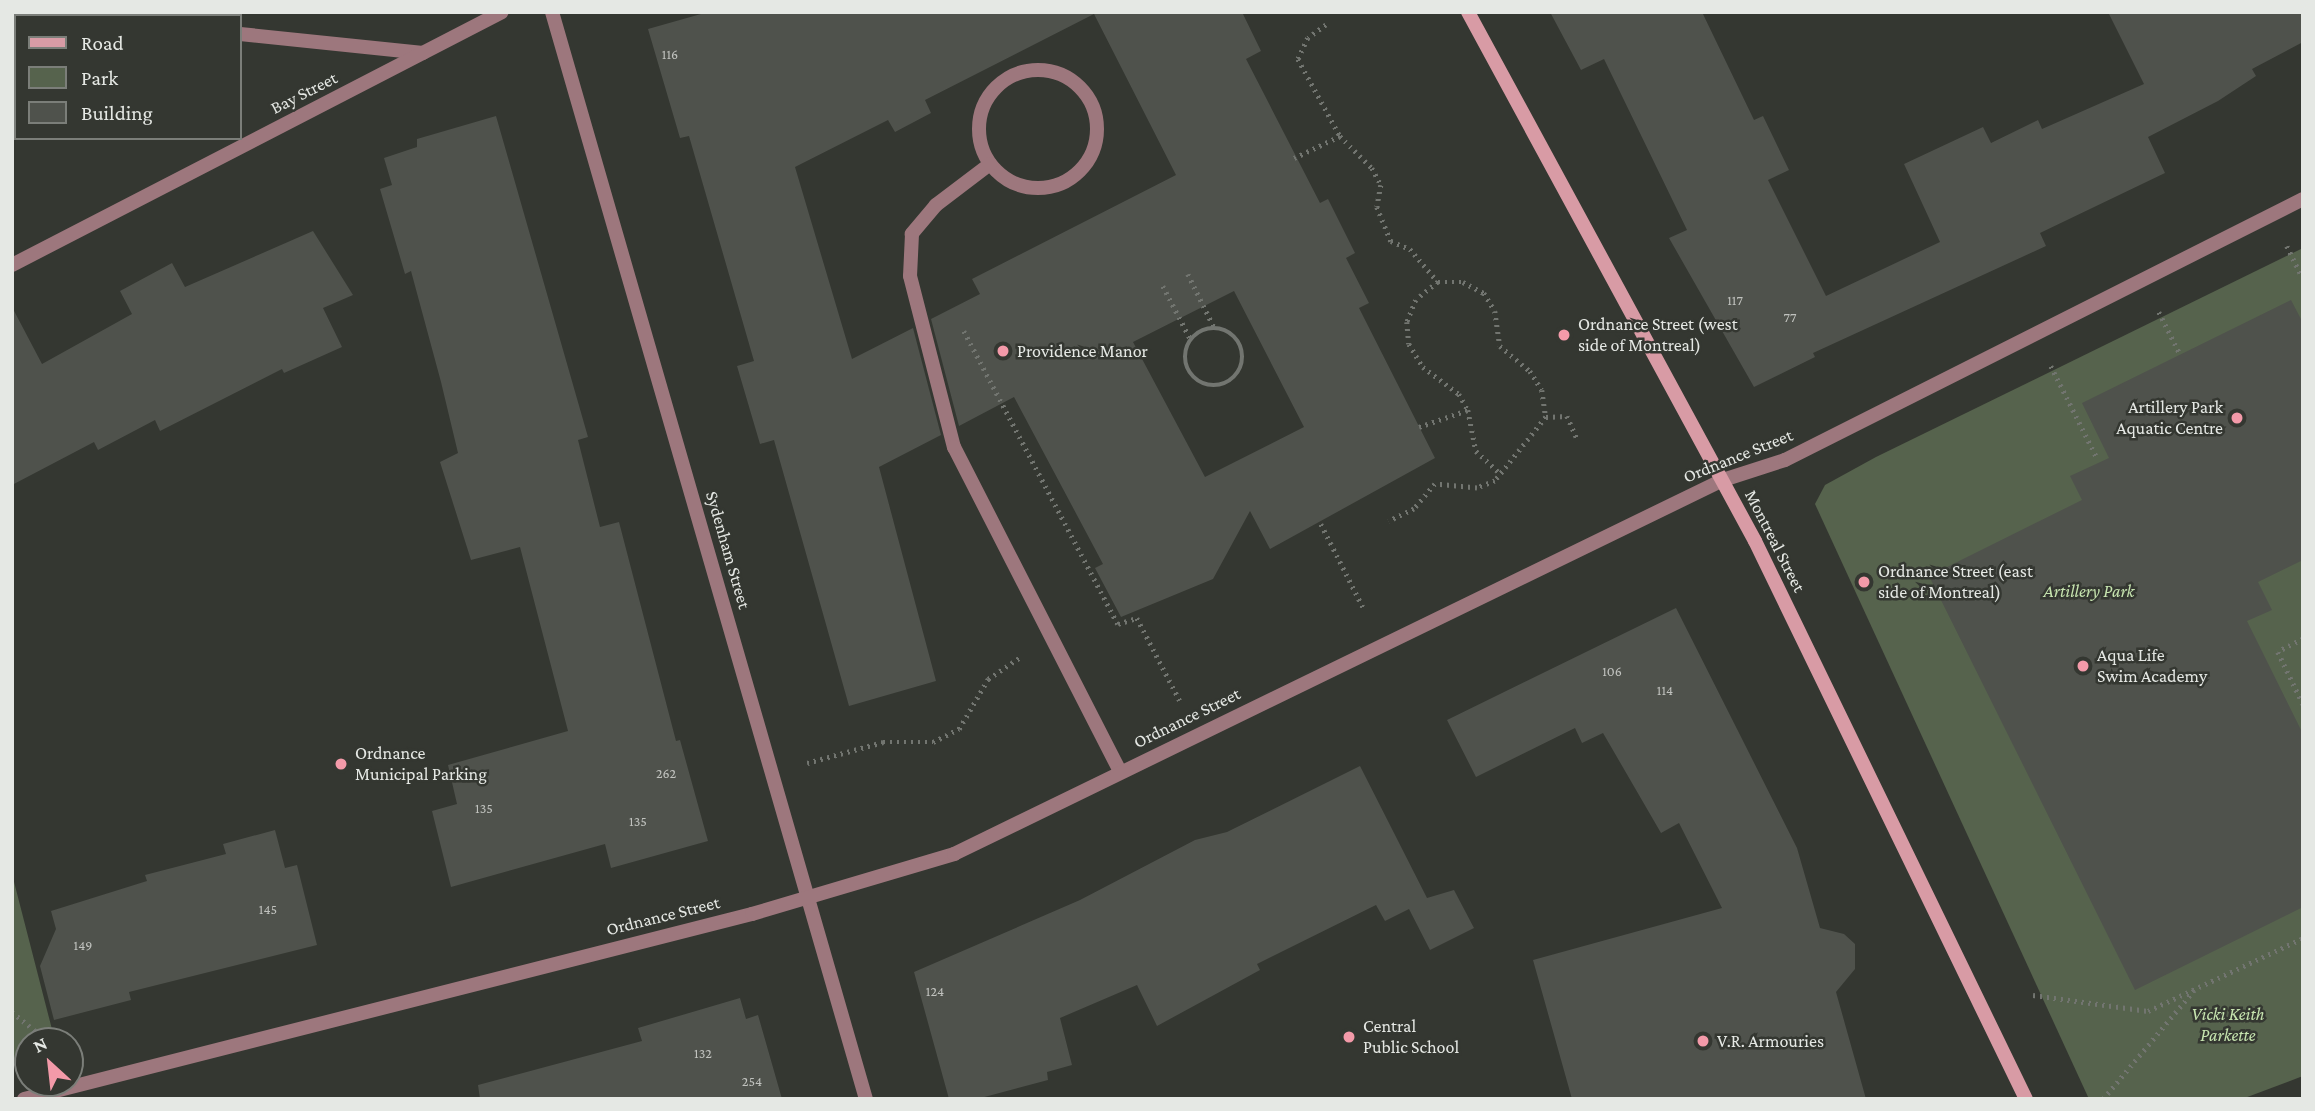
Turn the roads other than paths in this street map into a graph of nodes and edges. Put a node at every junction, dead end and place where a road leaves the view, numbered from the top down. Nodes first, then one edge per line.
1 (20, 12) edge
2 (502, 12) edge
3 (552, 12) edge
4 (1468, 12) edge
5 (38, 14) edge
6 (242, 34) edge
7 (424, 53) junction
8 (990, 164) junction
9 (2303, 199) edge
10 (12, 265) edge
11 (1723, 480) junction
12 (1120, 772) junction
13 (809, 898) junction
14 (24, 1099) edge
15 (866, 1099) edge
16 (2026, 1099) edge

1 - 5 street
2 - 7 street, Bay Street
3 - 13 street, Sydenham Street
4 - 11 main road, Montreal Street
6 - 7 street
7 - 10 street, Bay Street
8 - 8 street
8 - 12 street
9 - 11 street, Ordnance Street
11 - 12 street, Ordnance Street
11 - 16 main road, Montreal Street
12 - 13 street, Ordnance Street
13 - 14 street, Ordnance Street
13 - 15 street, Sydenham Street

